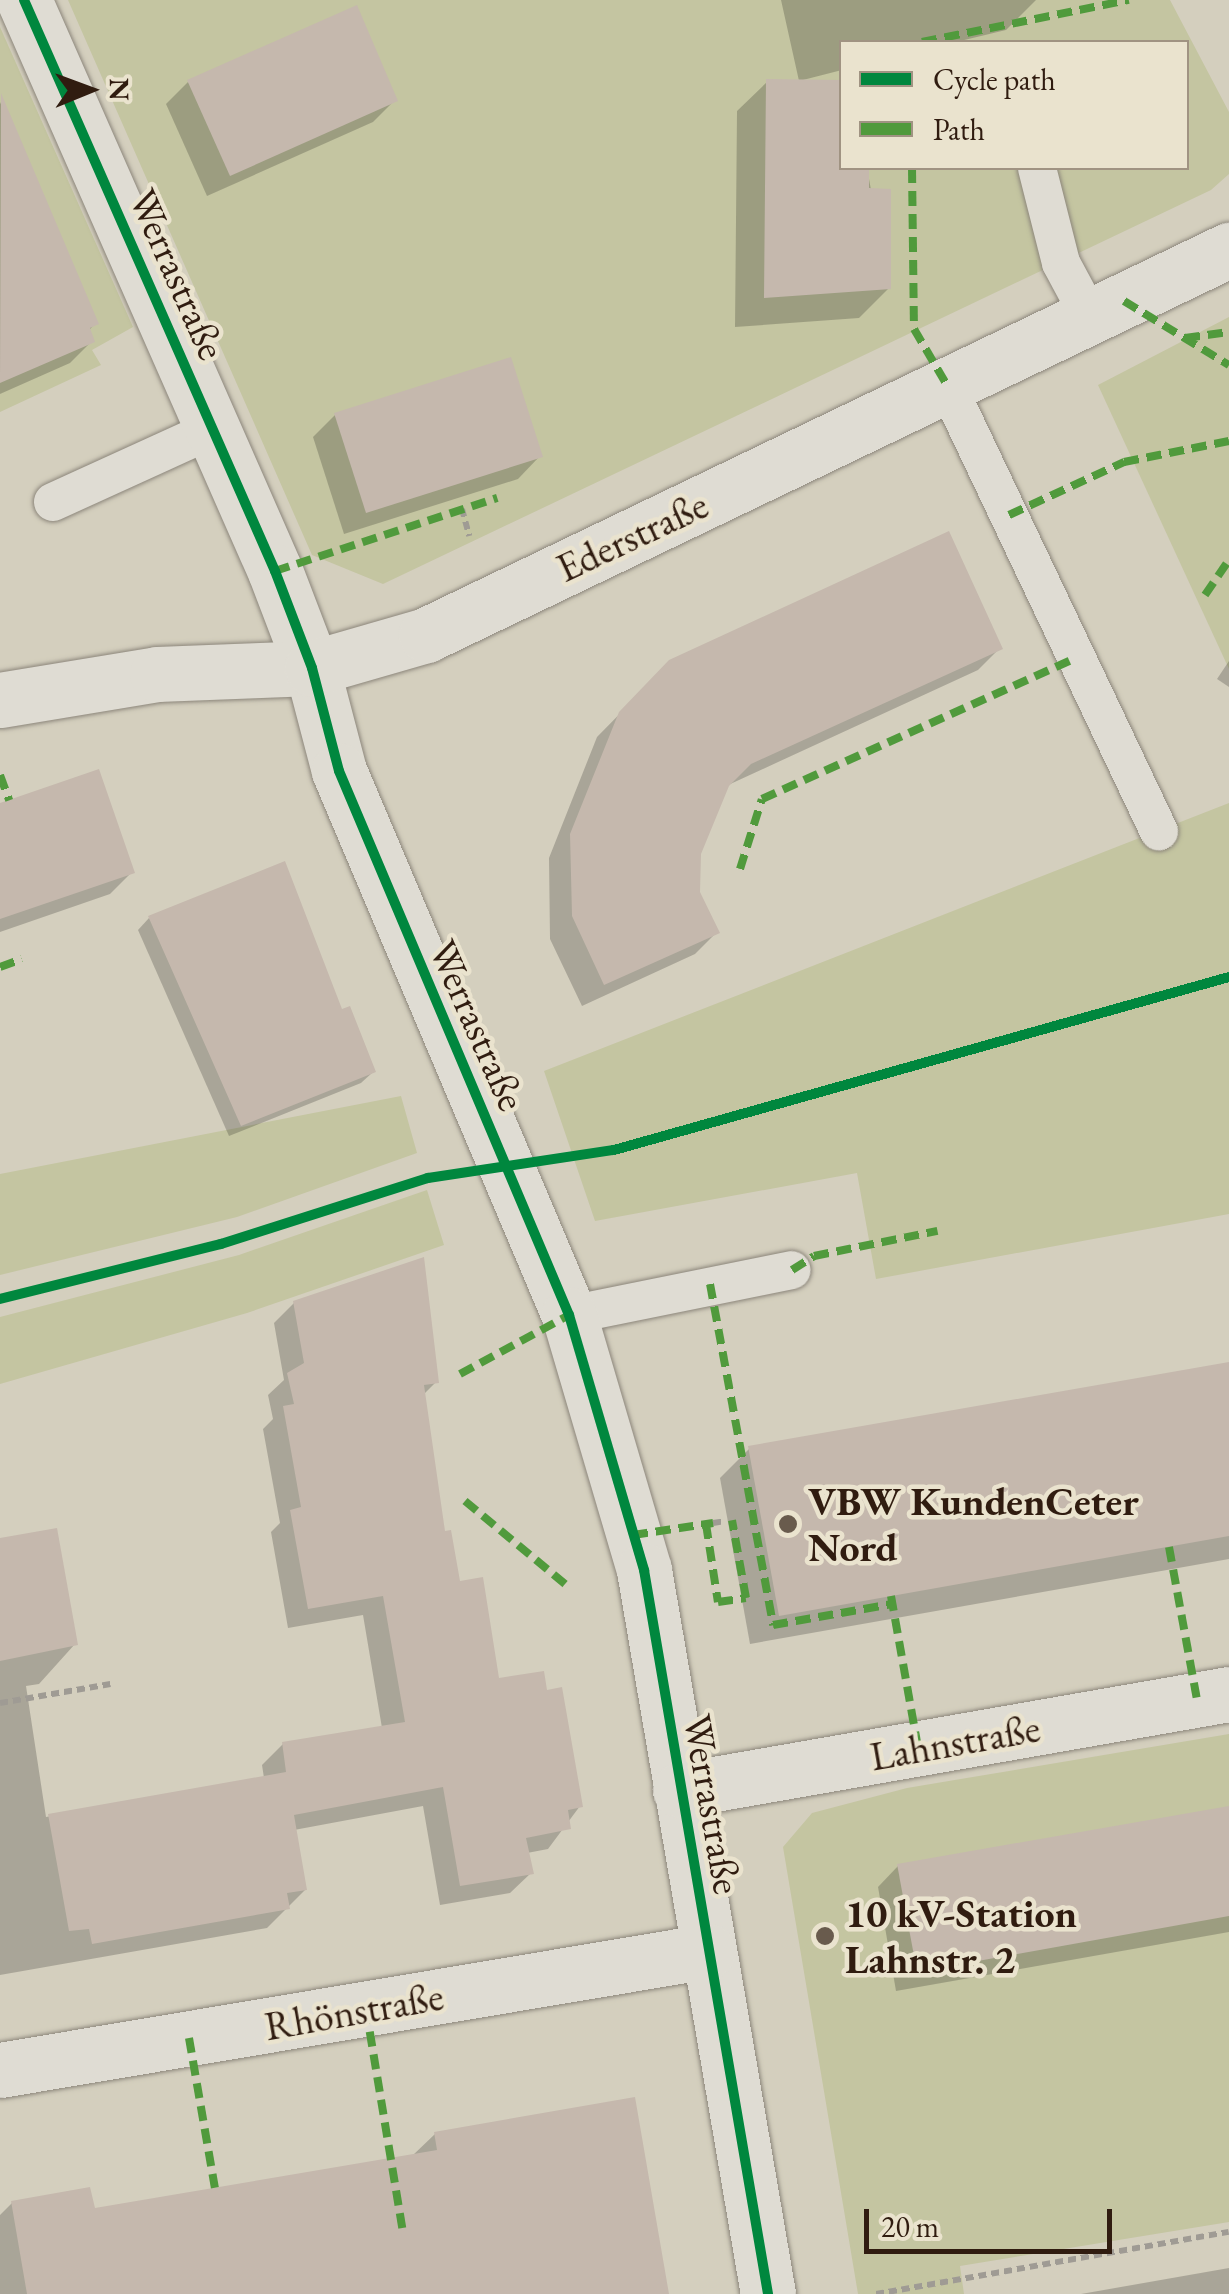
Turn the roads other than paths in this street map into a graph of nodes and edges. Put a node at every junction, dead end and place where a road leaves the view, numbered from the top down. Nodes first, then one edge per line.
1 (24, 0) edge
2 (1037, 170) edge
3 (1229, 250) edge
4 (1090, 318) junction
5 (948, 387) junction
6 (213, 428) junction
7 (53, 502) dead end
8 (312, 668) junction
9 (0, 700) edge
10 (1159, 832) dead end
11 (792, 1270) dead end
12 (569, 1315) junction
13 (1229, 1694) edge
14 (680, 1790) junction
15 (708, 1951) junction
16 (0, 2070) edge
17 (768, 2294) edge

1 - 6 street, Werrastraße
2 - 4 lane
3 - 4 street, Ederstraße
4 - 5 street, Ederstraße
5 - 8 street, Ederstraße
5 - 10 lane
6 - 7 lane
6 - 8 street, Werrastraße
8 - 9 street, Ederstraße
8 - 12 street, Werrastraße
11 - 12 lane
12 - 14 street, Werrastraße
13 - 14 street, Lahnstraße
14 - 15 street, Werrastraße
15 - 16 street, Rhönstraße
15 - 17 street, Werrastraße

